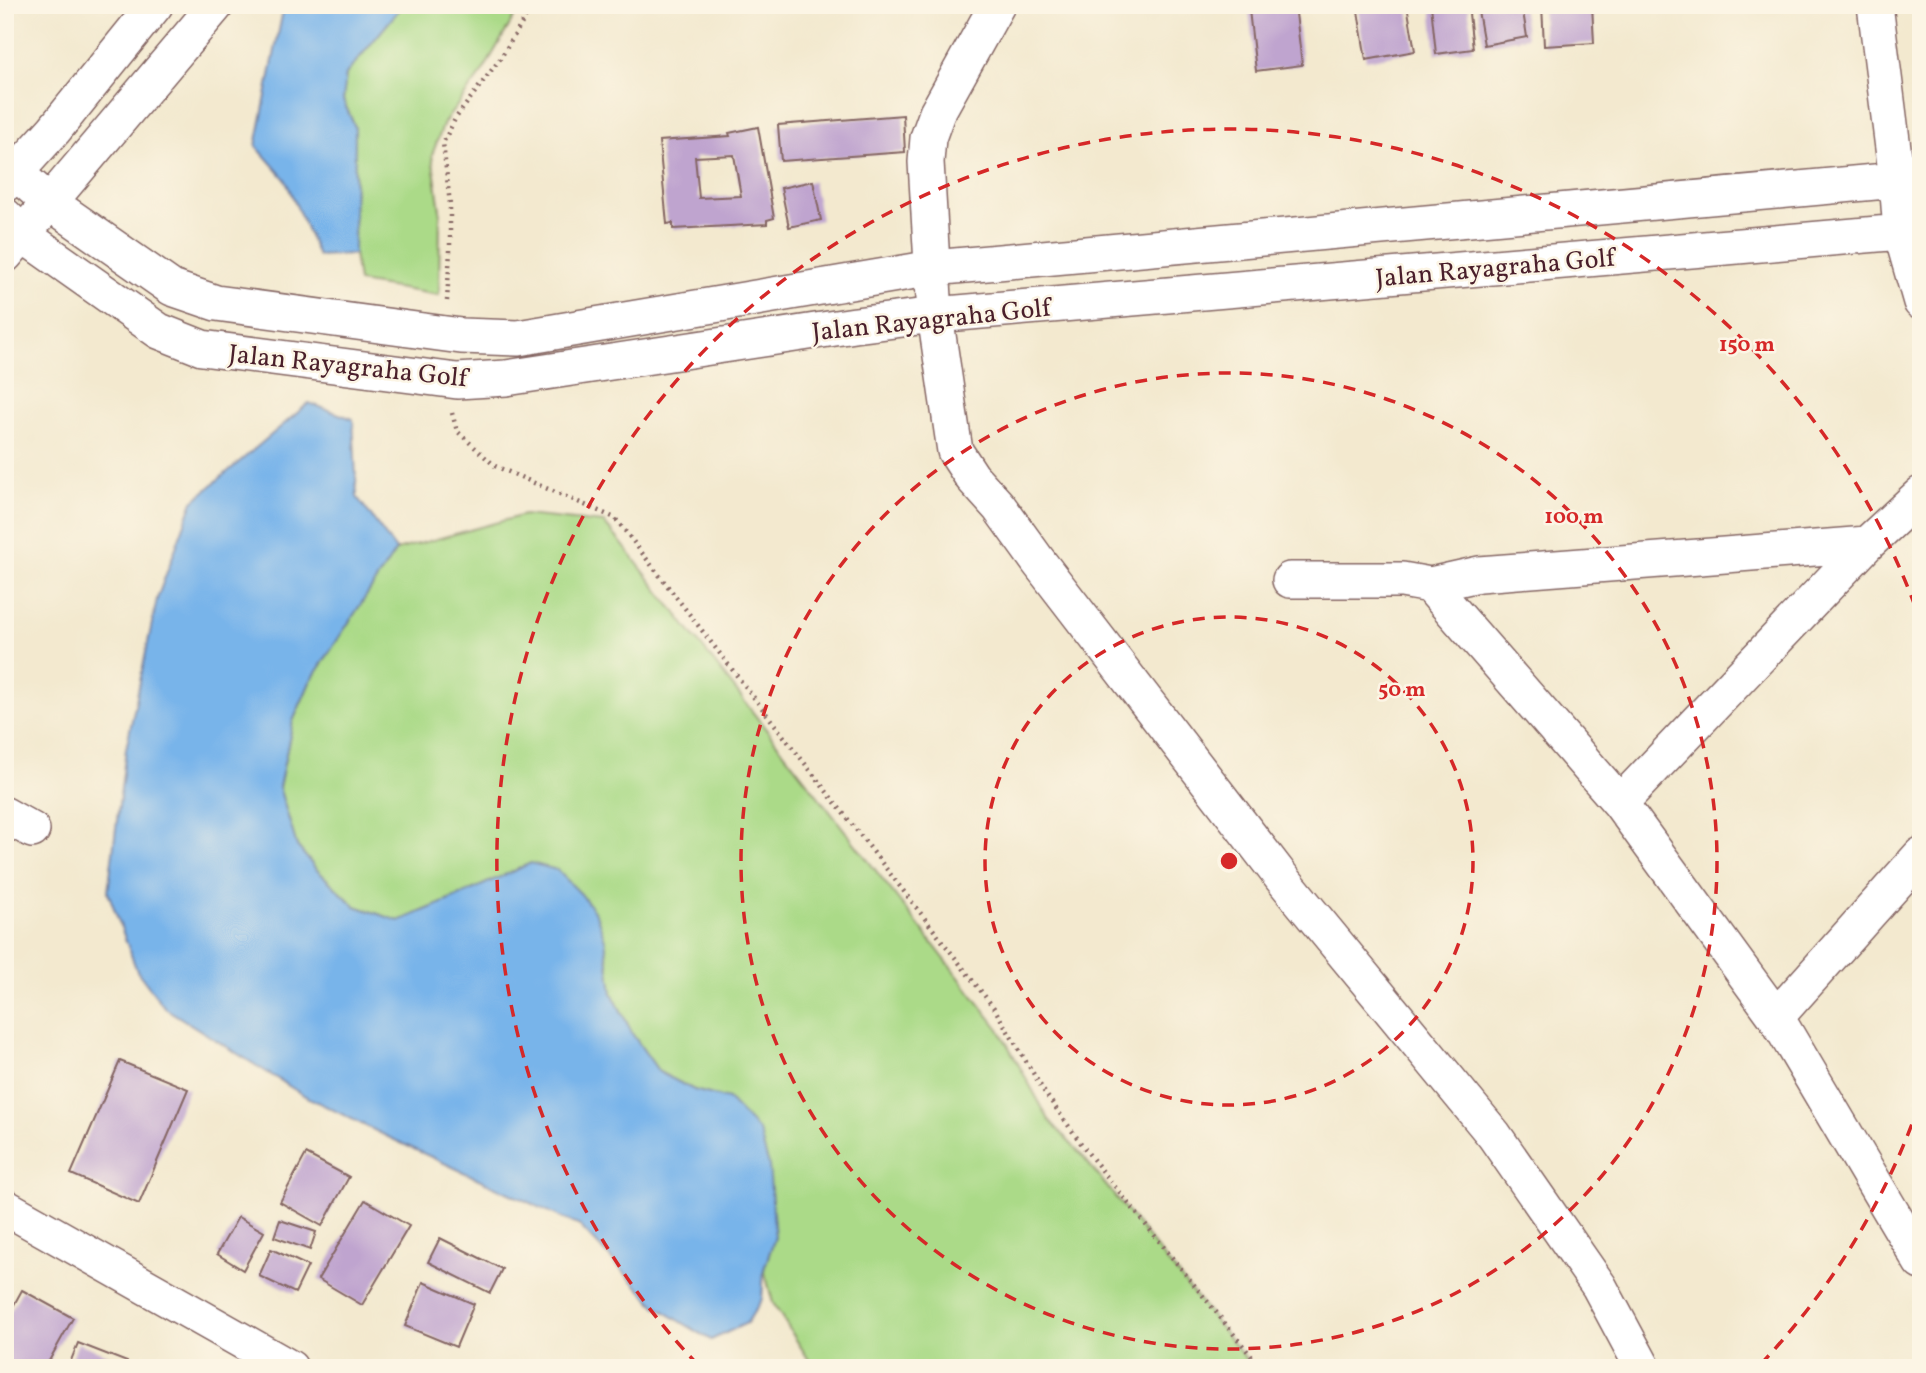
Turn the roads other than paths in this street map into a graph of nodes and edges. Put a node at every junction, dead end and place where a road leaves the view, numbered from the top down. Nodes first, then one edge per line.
1 (155, 5) edge
2 (216, 5) edge
3 (997, 5) edge
4 (1875, 5) edge
5 (9, 174) edge
6 (1897, 180) junction
7 (50, 202) junction
8 (1900, 232) junction
9 (11, 235) edge
10 (933, 268) junction
11 (1921, 302) edge
12 (935, 316) junction
13 (1921, 494) edge
14 (1867, 544) junction
15 (1290, 580) dead end
16 (1430, 585) junction
17 (1620, 803) junction
18 (1921, 855) edge
19 (1776, 1017) junction
20 (5, 1208) edge
21 (1915, 1238) edge
22 (290, 1368) edge
23 (1643, 1368) edge

1 - 5 street
2 - 7 street
3 - 10 street
4 - 6 street
5 - 7 street, Jalan Rayagraha Golf
6 - 8 street
6 - 10 street, Jalan Rayagraha Golf
7 - 9 street
7 - 10 street, Jalan Rayagraha Golf
8 - 11 street
8 - 12 street, Jalan Rayagraha Golf
9 - 12 street, Jalan Rayagraha Golf
10 - 12 street
12 - 23 street
13 - 14 street
14 - 16 street
14 - 17 street
15 - 16 street
16 - 17 street
17 - 19 street
18 - 19 street
19 - 21 street
20 - 22 street

